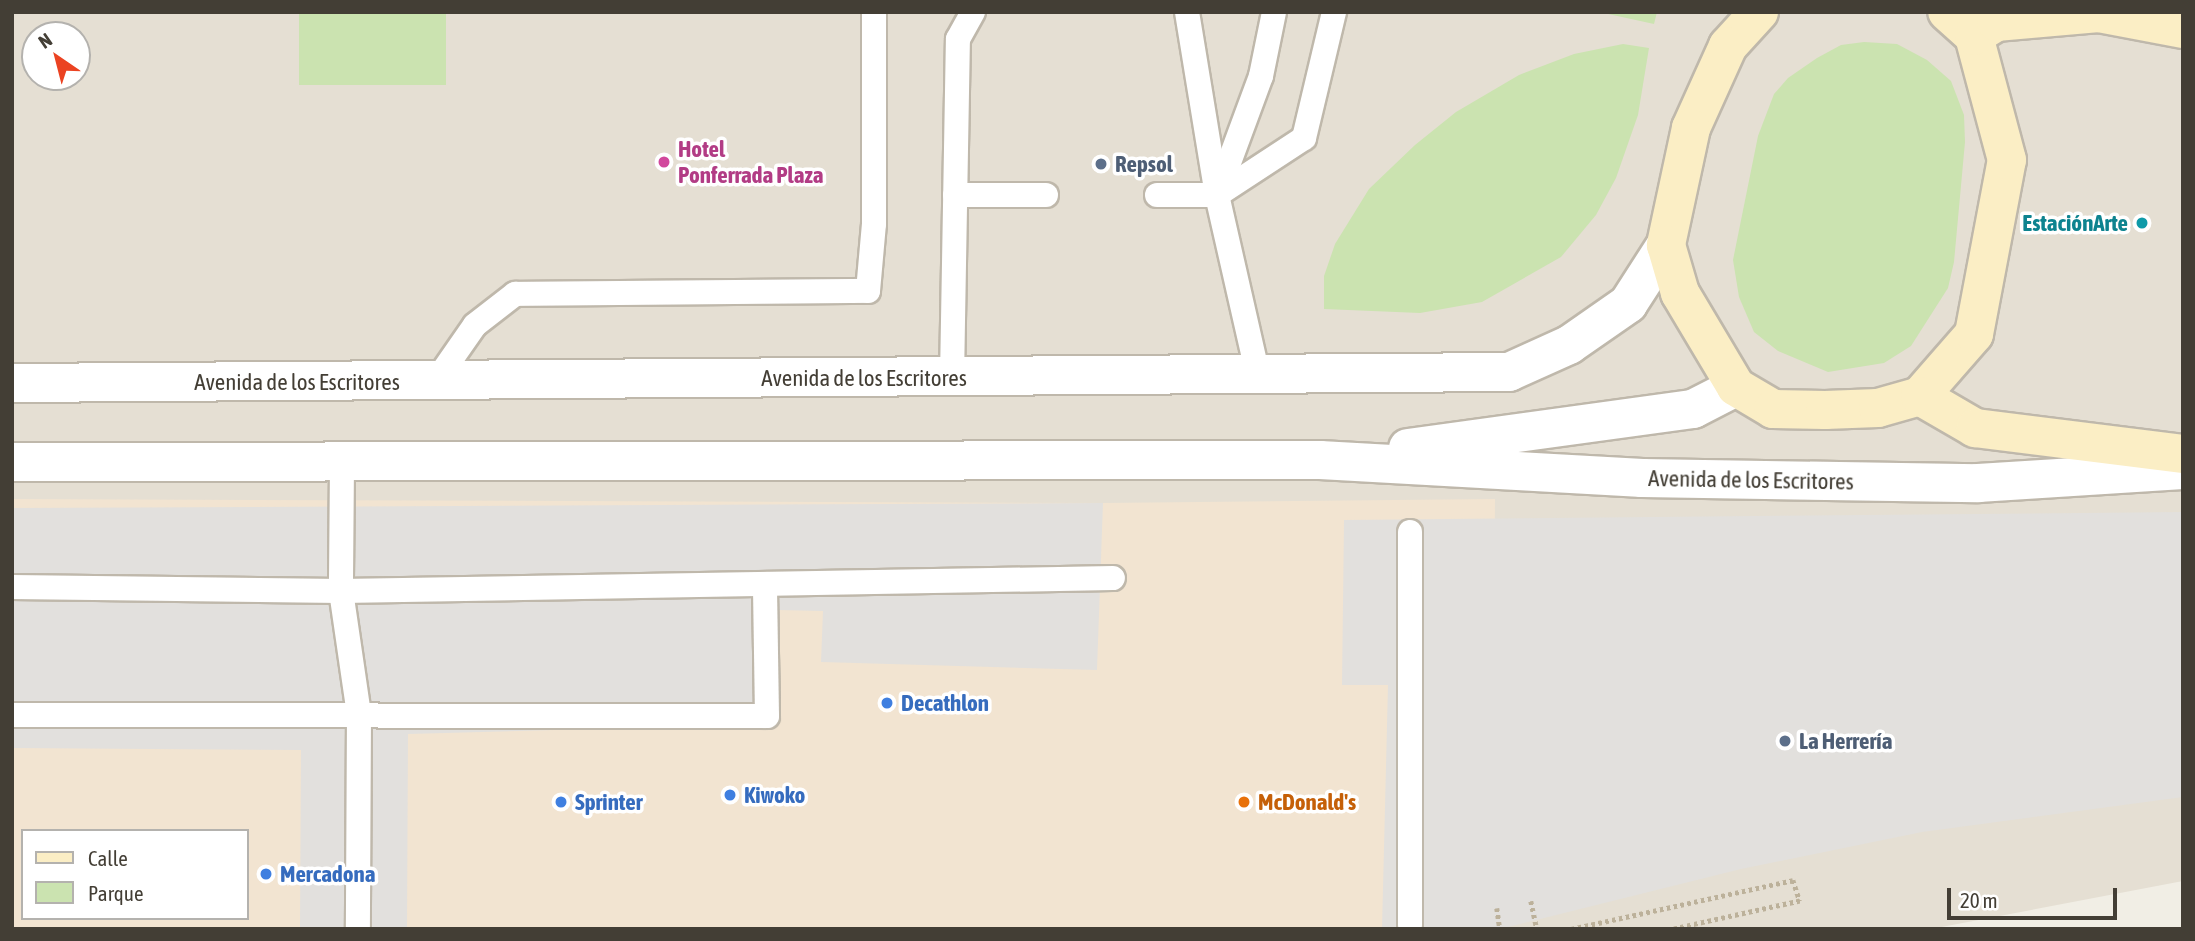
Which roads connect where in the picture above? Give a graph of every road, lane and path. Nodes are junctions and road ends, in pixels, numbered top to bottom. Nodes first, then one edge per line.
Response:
1 (874, 12) edge
2 (973, 12) edge
3 (1187, 12) edge
4 (1274, 12) edge
5 (1335, 12) edge
6 (1759, 12) edge
7 (1960, 24) edge
8 (2183, 29) edge
9 (955, 195) junction
10 (1046, 195) dead end
11 (1157, 195) dead end
12 (1217, 195) junction
13 (1666, 245) junction
14 (1258, 375) junction
15 (952, 378) junction
16 (436, 381) junction
17 (12, 383) edge
18 (1737, 387) junction
19 (1920, 396) junction
20 (2183, 454) edge
21 (1320, 460) junction
22 (12, 462) edge
23 (342, 464) junction
24 (2183, 470) edge
25 (1410, 533) dead end
26 (1112, 578) dead end
27 (765, 584) junction
28 (12, 587) edge
29 (341, 591) junction
30 (359, 714) junction
31 (12, 715) edge
32 (1531, 901) dead end
33 (1497, 908) dead end
34 (1410, 925) dead end
35 (358, 929) edge
36 (1500, 929) edge
37 (1538, 929) edge
38 (1571, 929) edge
39 (1674, 929) edge

1 - 16 lane
2 - 9 lane
3 - 12 lane
4 - 12 lane
5 - 12 lane
6 - 13 main road
7 - 8 main road
7 - 19 main road
9 - 10 lane
9 - 15 lane
11 - 12 lane
12 - 14 lane
13 - 14 street, Avenida de los Escritores
13 - 18 main road
14 - 15 street, Avenida de los Escritores
15 - 16 street, Avenida de los Escritores
16 - 17 street, Avenida de los Escritores
18 - 19 main road
18 - 21 street, Avenida de los Escritores
19 - 20 main road
21 - 23 street, Avenida de los Escritores
21 - 24 street, Avenida de los Escritores
22 - 23 street, Avenida de los Escritores
23 - 29 lane
25 - 34 lane
26 - 27 lane
27 - 29 lane
27 - 30 lane
28 - 29 lane
29 - 30 lane
30 - 31 lane
30 - 35 lane
32 - 37 path
33 - 36 path
38 - 39 path

